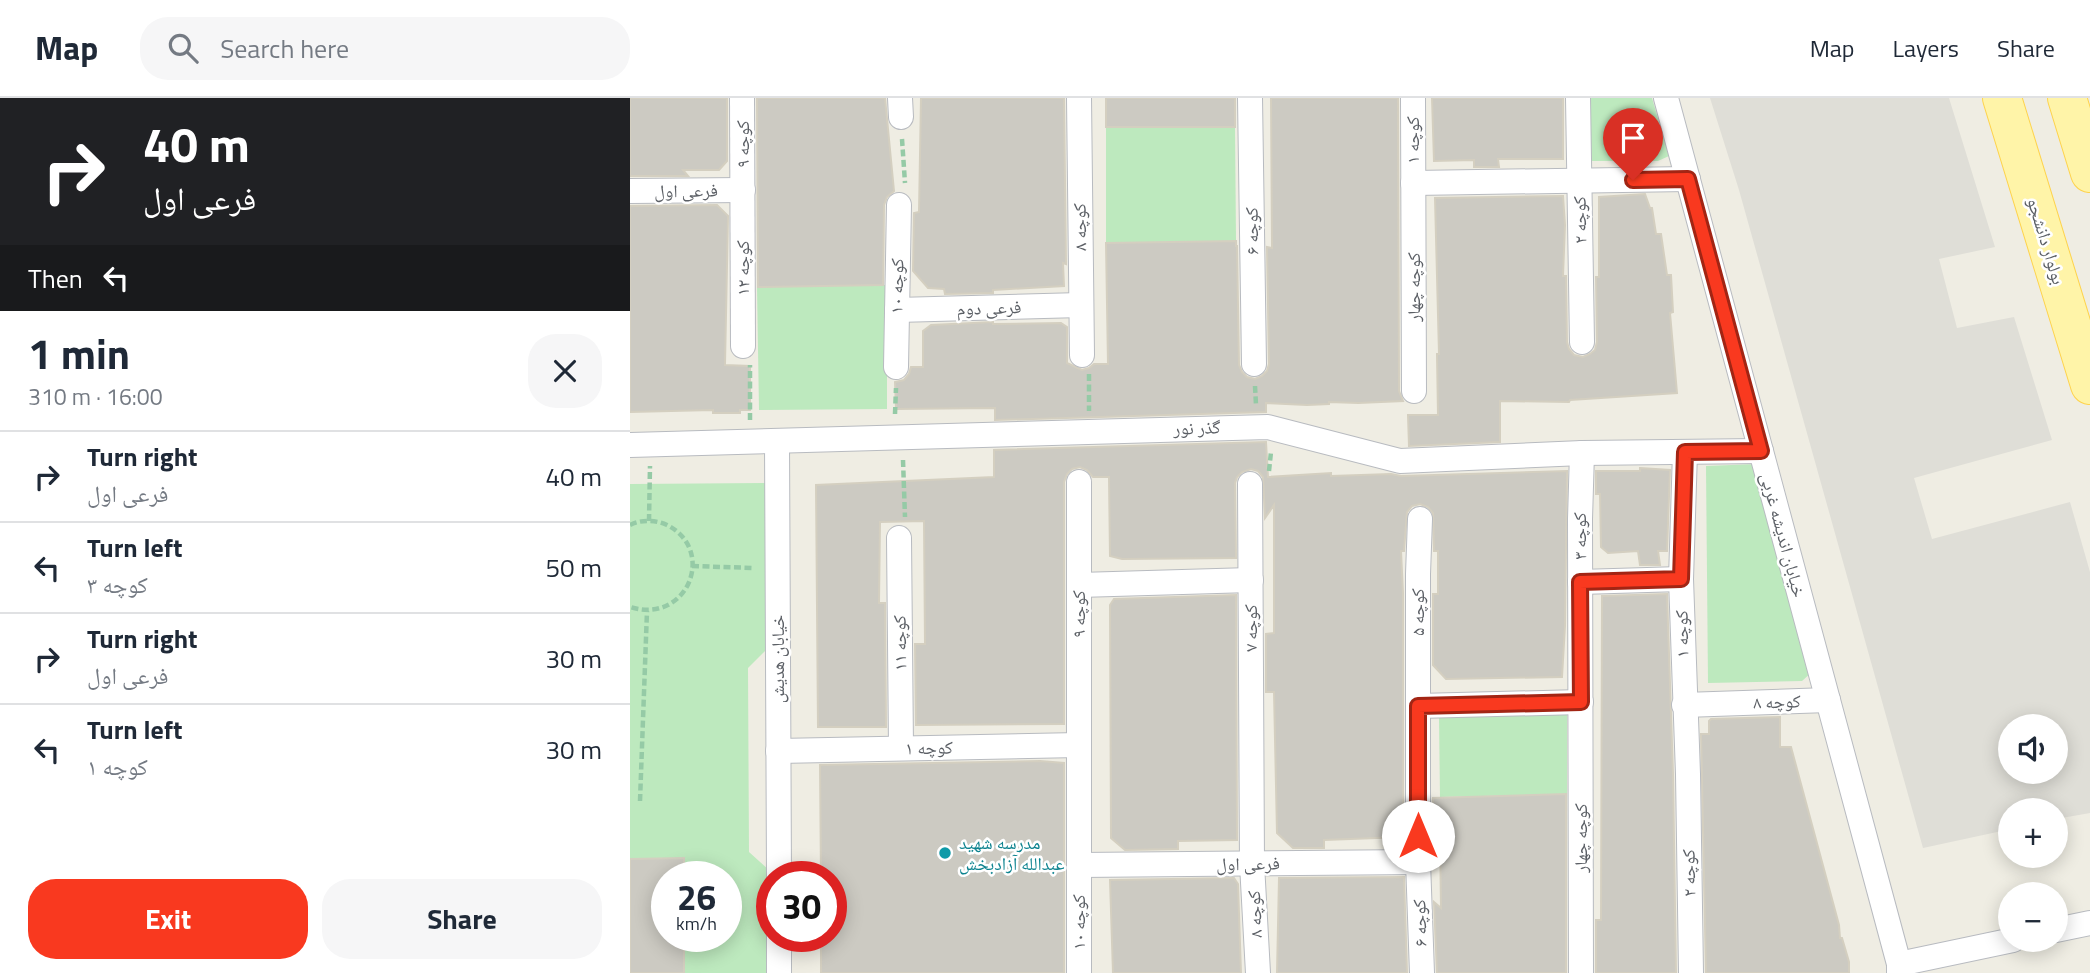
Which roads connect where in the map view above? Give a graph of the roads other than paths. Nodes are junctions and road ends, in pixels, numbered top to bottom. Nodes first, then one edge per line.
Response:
1 (742, 98) edge
2 (1079, 98) edge
3 (1250, 98) edge
4 (1413, 98) edge
5 (1578, 98) edge
6 (1666, 98) edge
7 (2002, 98) edge
8 (2067, 98) edge
9 (2090, 173) edge
10 (1688, 179) junction
11 (1579, 181) junction
12 (1413, 183) junction
13 (743, 190) junction
14 (630, 191) edge
15 (899, 205) road end
16 (1081, 306) junction
17 (897, 310) junction
18 (1582, 342) dead end
19 (743, 346) road end
20 (1082, 355) road end
21 (1254, 364) road end
22 (896, 367) road end
23 (2090, 385) edge
24 (1414, 391) dead end
25 (777, 441) junction
26 (640, 445) edge
27 (1761, 451) junction
28 (1685, 452) junction
29 (1582, 453) junction
30 (1079, 482) dead end
31 (1250, 484) road end
32 (1420, 519) dead end
33 (899, 537) road end
34 (1681, 579) junction
35 (1251, 580) junction
36 (1580, 582) junction
37 (1079, 585) junction
38 (1828, 700) junction
39 (1581, 702) junction
40 (1684, 705) junction
41 (1418, 706) junction
42 (1079, 746) junction
43 (901, 748) junction
44 (778, 751) junction
45 (1252, 772) joint
46 (1688, 774) joint
47 (779, 861) edge
48 (1418, 862) junction
49 (1252, 864) junction
50 (1079, 865) junction
51 (2090, 923) edge
52 (2068, 928) edge
53 (1998, 944) edge
54 (779, 952) edge
55 (1899, 969) edge
56 (779, 973) edge
57 (1079, 973) edge
58 (1258, 973) edge
59 (1422, 973) edge
60 (1581, 973) edge
61 (1691, 973) edge

1 - 13 street, کوچه ۹
2 - 16 street, کوچه ۸
3 - 21 street, کوچه ۶
4 - 12 street, کوچه ۱
5 - 11 street, کوچه ۲
6 - 10 street, خیابان اندیشه غربی
7 - 23 main road, بولوار دانشجو
8 - 9 main road
10 - 11 street
10 - 27 street, خیابان اندیشه غربی
11 - 12 street
11 - 18 street, کوچه ۲
12 - 24 street, کوچه چهار
13 - 14 street, فرعی اول
13 - 19 street, کوچه ۱۲
15 - 17 street, کوچه ۱۰
16 - 17 street, فرعی دوم
16 - 20 street, کوچه ۸
17 - 22 street, کوچه ۱۰
25 - 26 street, گذر نور
25 - 29 street, گذر نور
25 - 44 street, خیابان هدیش
27 - 28 street, گذر نور
27 - 38 street, خیابان اندیشه غربی
28 - 29 street, گذر نور
28 - 34 street, کوچه ۱
29 - 36 street, کوچه ۳
30 - 37 street, کوچه ۹
31 - 35 street, کوچه ۷
32 - 41 street, کوچه ۵
33 - 43 street, کوچه ۱۱
34 - 36 street
34 - 40 street, کوچه ۱
35 - 37 street
35 - 45 street, کوچه ۷
36 - 39 street, کوچه ۳
37 - 42 street, کوچه ۹
38 - 40 street, کوچه ۸
38 - 55 street, خیابان اندیشه غربی
39 - 41 street
39 - 60 street, کوچه چهار
40 - 46 street, کوچه ۱
41 - 48 street, کوچه ۶
42 - 43 street, کوچه ۱
42 - 50 street, کوچه ۱۰
43 - 44 street, کوچه ۱
44 - 47 street, خیابان هدیش
45 - 49 street, کوچه ۸
46 - 61 street, کوچه ۲
48 - 49 street, فرعی اول
48 - 59 street, کوچه ۶
49 - 50 street, فرعی اول
49 - 58 street, کوچه ۸
50 - 57 street, کوچه ۱۰
51 - 52 street
53 - 55 street
54 - 56 street

